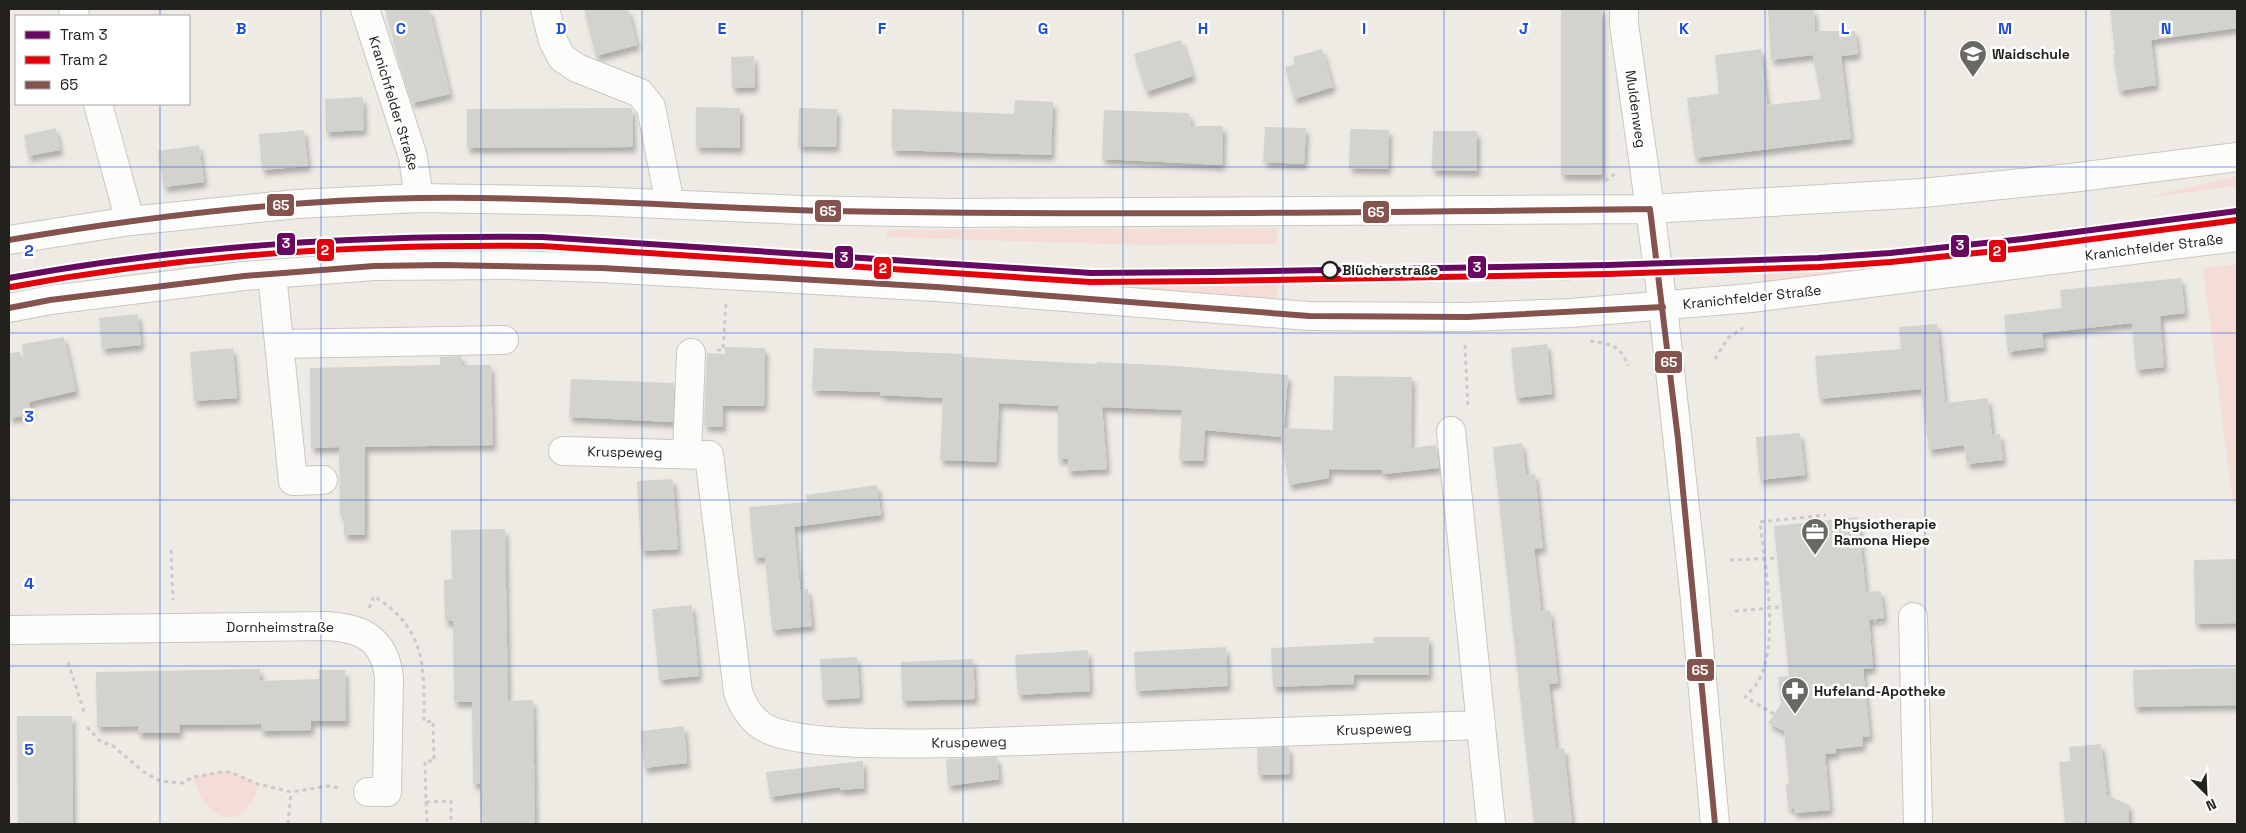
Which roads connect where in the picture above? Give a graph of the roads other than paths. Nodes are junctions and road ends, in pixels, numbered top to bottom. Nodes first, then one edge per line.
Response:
1 (365, 9) edge
2 (545, 9) edge
3 (1624, 9) edge
4 (98, 105) edge
5 (2237, 157) edge
6 (419, 198) junction
7 (670, 204) junction
8 (1650, 209) junction
9 (130, 221) junction
10 (2237, 237) edge
11 (9, 240) edge
12 (272, 274) junction
13 (1663, 307) junction
14 (9, 308) edge
15 (504, 340) dead end
16 (280, 344) junction
17 (691, 353) road end
18 (1460, 424) road end
19 (563, 450) dead end
20 (688, 454) junction
21 (323, 480) dead end
22 (1913, 617) dead end
23 (9, 630) edge
24 (1481, 725) junction
25 (368, 792) road end
26 (1491, 824) edge
27 (1716, 824) edge
28 (1918, 824) edge

1 - 6 main road, Kranichfelder Straße
2 - 7 main road
3 - 8 main road, Muldenweg
4 - 9 main road
5 - 8 main road
6 - 7 main road
6 - 9 main road
7 - 8 main road
8 - 13 main road, Muldenweg
9 - 11 main road
10 - 13 main road, Kranichfelder Straße
12 - 13 main road, Kranichfelder Straße
12 - 14 main road, Kranichfelder Straße
12 - 16 main road
13 - 27 main road
15 - 16 main road
16 - 21 main road
17 - 20 main road
18 - 24 main road
19 - 20 main road, Kruspeweg
20 - 24 main road, Kruspeweg
22 - 28 main road
23 - 25 main road, Dornheimstraße
24 - 26 main road

